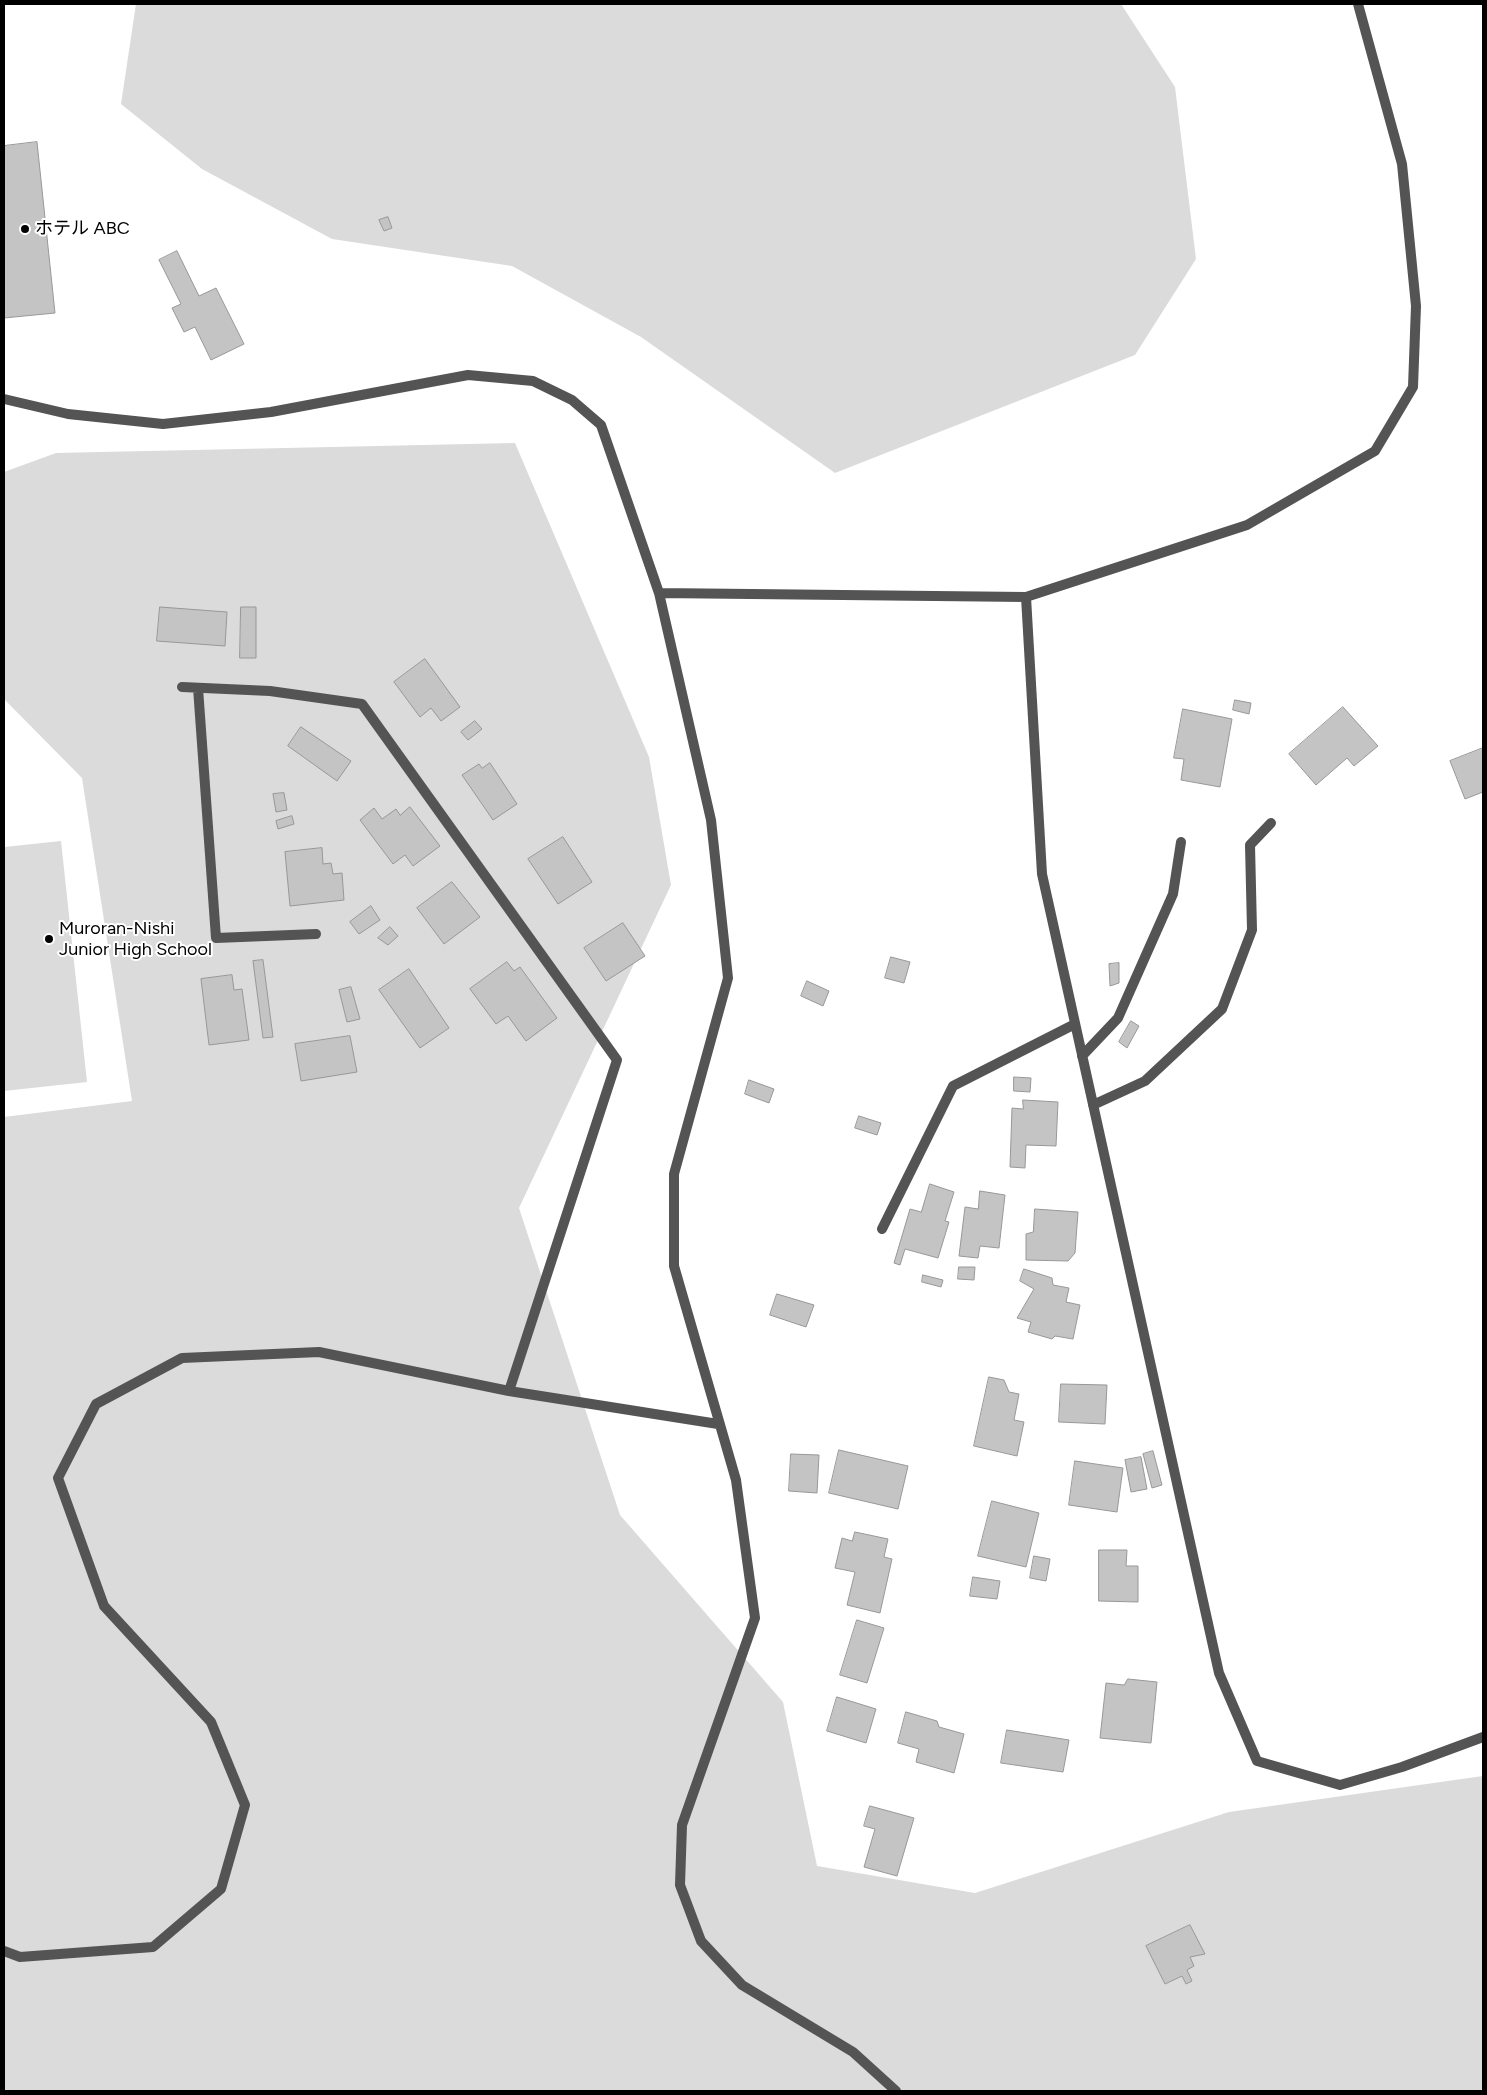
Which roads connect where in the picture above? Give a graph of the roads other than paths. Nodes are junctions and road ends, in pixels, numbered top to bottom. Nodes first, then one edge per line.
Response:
1 (1358, 4) edge
2 (4, 399) edge
3 (659, 594) junction
4 (1026, 597) junction
5 (182, 687) dead end
6 (198, 688) junction
7 (1271, 823) dead end
8 (1181, 842) dead end
9 (316, 934) dead end
10 (1075, 1024) junction
11 (1082, 1056) junction
12 (1093, 1105) junction
13 (882, 1230) dead end
14 (509, 1391) junction
15 (718, 1424) junction
16 (1483, 1737) edge
17 (4, 1951) edge
18 (896, 2091) edge

1 - 4 street
2 - 3 street
3 - 4 street
3 - 15 street
4 - 10 street
5 - 6 street
6 - 9 street
6 - 14 street
7 - 12 street
8 - 11 street
10 - 11 street
10 - 13 street
11 - 12 street
12 - 16 street
14 - 15 street
14 - 17 street
15 - 18 street

